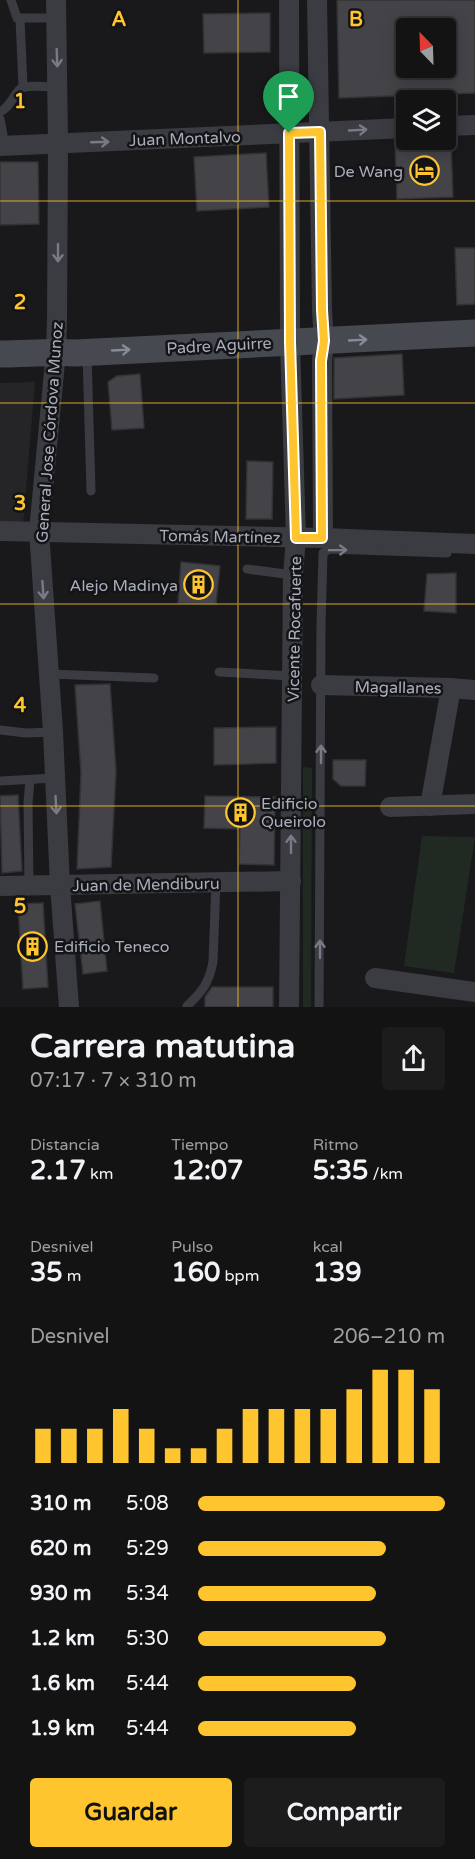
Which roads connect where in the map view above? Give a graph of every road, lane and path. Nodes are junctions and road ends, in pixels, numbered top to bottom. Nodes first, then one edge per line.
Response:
1 (11, 0) edge
2 (289, 0) edge
3 (318, 0) edge
4 (56, 9) edge
5 (20, 19) junction
6 (23, 86) junction
7 (58, 87) junction
8 (0, 112) edge
9 (0, 119) edge
10 (475, 125) edge
11 (456, 126) edge
12 (396, 128) edge
13 (320, 132) junction
14 (289, 133) junction
15 (58, 143) junction
16 (2, 146) edge
17 (475, 333) edge
18 (324, 341) junction
19 (290, 342) junction
20 (56, 351) junction
21 (87, 352) junction
22 (0, 354) edge
23 (91, 491) dead end
24 (0, 531) edge
25 (39, 531) junction
26 (296, 538) junction
27 (322, 538) junction
28 (475, 544) edge
29 (475, 554) edge
30 (247, 569) dead end
31 (293, 575) junction
32 (219, 672) dead end
33 (49, 674) junction
34 (293, 676) junction
35 (154, 678) dead end
36 (321, 685) junction
37 (451, 688) junction
38 (475, 690) edge
39 (0, 730) edge
40 (53, 732) junction
41 (55, 778) junction
42 (30, 780) junction
43 (0, 781) edge
44 (475, 804) edge
45 (430, 806) junction
46 (390, 807) dead end
47 (291, 881) junction
48 (216, 882) junction
49 (60, 885) junction
50 (0, 886) edge
51 (29, 886) junction
52 (375, 978) dead end
53 (475, 992) edge
54 (187, 1006) edge
55 (69, 1007) edge
56 (289, 1007) edge
57 (319, 1007) edge

1 - 5 lane
2 - 14 street, Vicente Rocafuerte
3 - 13 street
4 - 5 lane
4 -> 7 street, General Jose Córdova Munoz
5 - 6 lane
6 - 7 lane
6 - 8 lane
7 - 15 street, General Jose Córdova Munoz
9 - 16 lane
10 - 11 street
13 -> 12 street, Juan Montalvo
13 - 14 street, Juan Montalvo
13 - 18 street
15 -> 14 street, Juan Montalvo
14 - 19 street, Vicente Rocafuerte
15 - 16 street, Juan Montalvo
15 -> 20 street, General Jose Córdova Munoz
18 -> 17 main road, Padre Aguirre
18 - 19 main road, Padre Aguirre
18 - 27 street
21 -> 19 main road, Padre Aguirre
19 - 26 street, Vicente Rocafuerte
20 - 21 main road, Padre Aguirre
20 - 22 main road, Padre Aguirre
20 - 25 street, General Jose Córdova Munoz
21 - 23 lane
24 - 25 street, Tomás Martínez
25 - 26 street, Tomás Martínez
25 -> 33 street, General Jose Córdova Munoz
26 - 27 street, Tomás Martínez
26 - 31 street, Vicente Rocafuerte
27 - 28 street, Tomás Martínez
36 -> 29 lane
30 - 31 lane
31 - 34 street, Vicente Rocafuerte
32 - 34 lane
33 - 35 lane
33 - 40 street, General Jose Córdova Munoz
47 -> 34 street, Vicente Rocafuerte
36 - 37 street, Magallanes
57 -> 36 lane
37 - 38 street, Magallanes
37 - 45 street
39 - 40 lane
40 - 41 street, General Jose Córdova Munoz
41 - 42 lane
41 -> 49 street, General Jose Córdova Munoz
42 - 43 lane
42 - 51 lane
44 - 45 street
45 - 46 street
47 - 48 street, Juan de Mendiburu
47 - 56 street, Vicente Rocafuerte
48 - 49 street, Juan de Mendiburu
48 - 54 lane
49 - 51 street, Juan de Mendiburu
49 - 55 street, General Jose Córdova Munoz
50 - 51 street, Juan de Mendiburu
52 - 53 street

